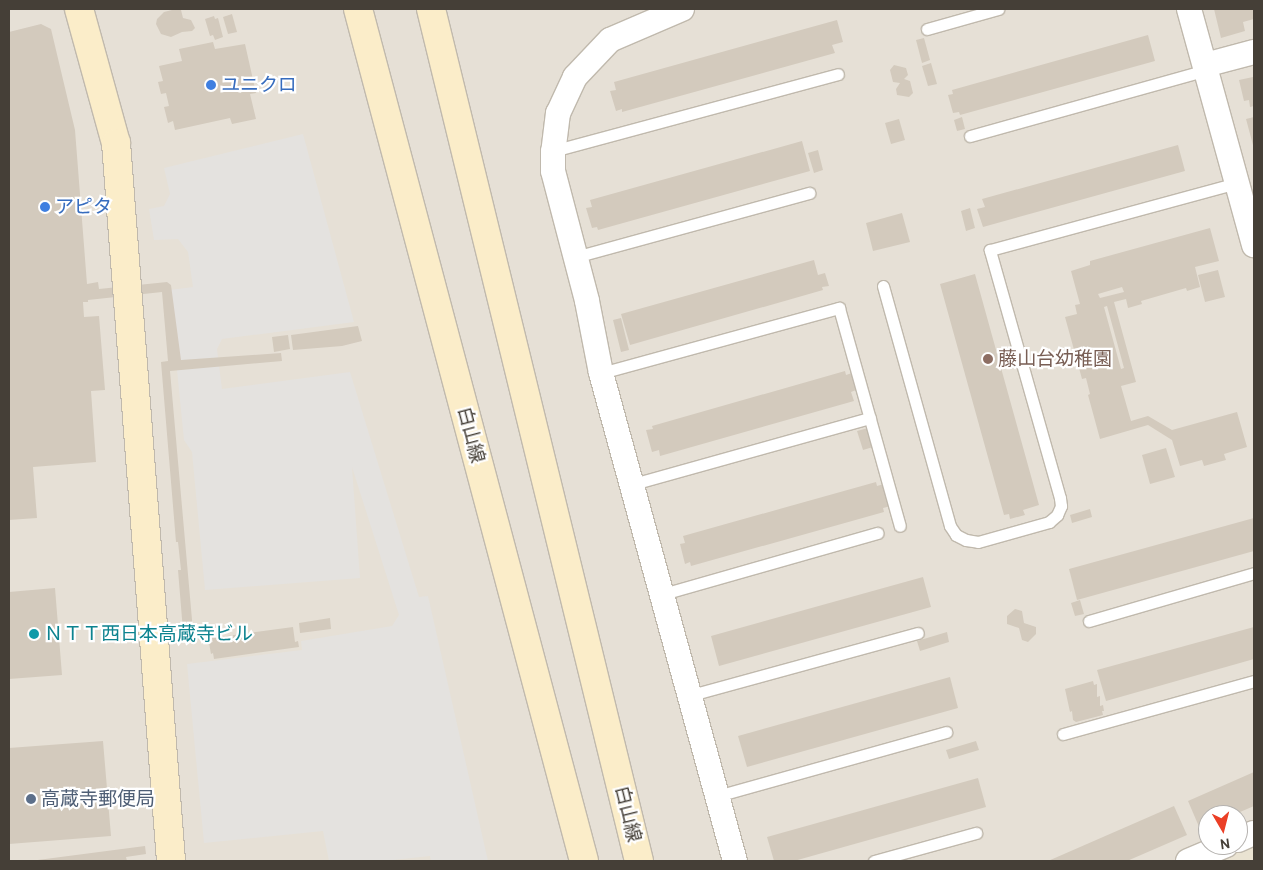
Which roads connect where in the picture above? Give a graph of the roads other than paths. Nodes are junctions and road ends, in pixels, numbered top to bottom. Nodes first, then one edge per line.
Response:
1 (79, 9) edge
2 (358, 9) edge
3 (431, 9) edge
4 (682, 9) edge
5 (998, 9) edge
6 (1189, 9) edge
7 (927, 29) dead end
8 (1254, 52) edge
9 (1205, 68) junction
10 (838, 74) dead end
11 (970, 136) dead end
12 (553, 151) junction
13 (1246, 181) edge
14 (809, 193) dead end
15 (1254, 245) edge
16 (575, 257) junction
17 (883, 286) dead end
18 (601, 373) junction
19 (870, 418) junction
20 (633, 484) junction
21 (900, 526) dead end
22 (876, 533) dead end
23 (1254, 573) edge
24 (663, 594) junction
25 (1089, 621) dead end
26 (918, 633) dead end
27 (1254, 681) edge
28 (691, 695) junction
29 (946, 732) dead end
30 (1063, 734) dead end
31 (717, 796) junction
32 (976, 833) dead end
33 (1202, 855) edge
34 (171, 861) edge
35 (584, 861) edge
36 (639, 861) edge
37 (735, 861) edge
38 (874, 861) edge
39 (1188, 861) edge

1 - 34 street
2 - 35 street, 白山線
3 - 36 street, 白山線
4 - 12 street
5 - 7 lane
6 - 9 street
8 - 9 street
9 - 11 lane
9 - 13 street
10 - 12 lane
12 - 16 street
13 - 15 street
13 - 17 lane
14 - 16 lane
16 - 18 street
18 - 19 lane
18 - 20 street
19 - 20 lane
19 - 21 lane
20 - 24 street
22 - 24 lane
23 - 25 lane
24 - 28 street
26 - 28 lane
27 - 30 lane
28 - 31 street
29 - 31 lane
31 - 37 street
32 - 38 lane
33 - 39 street

